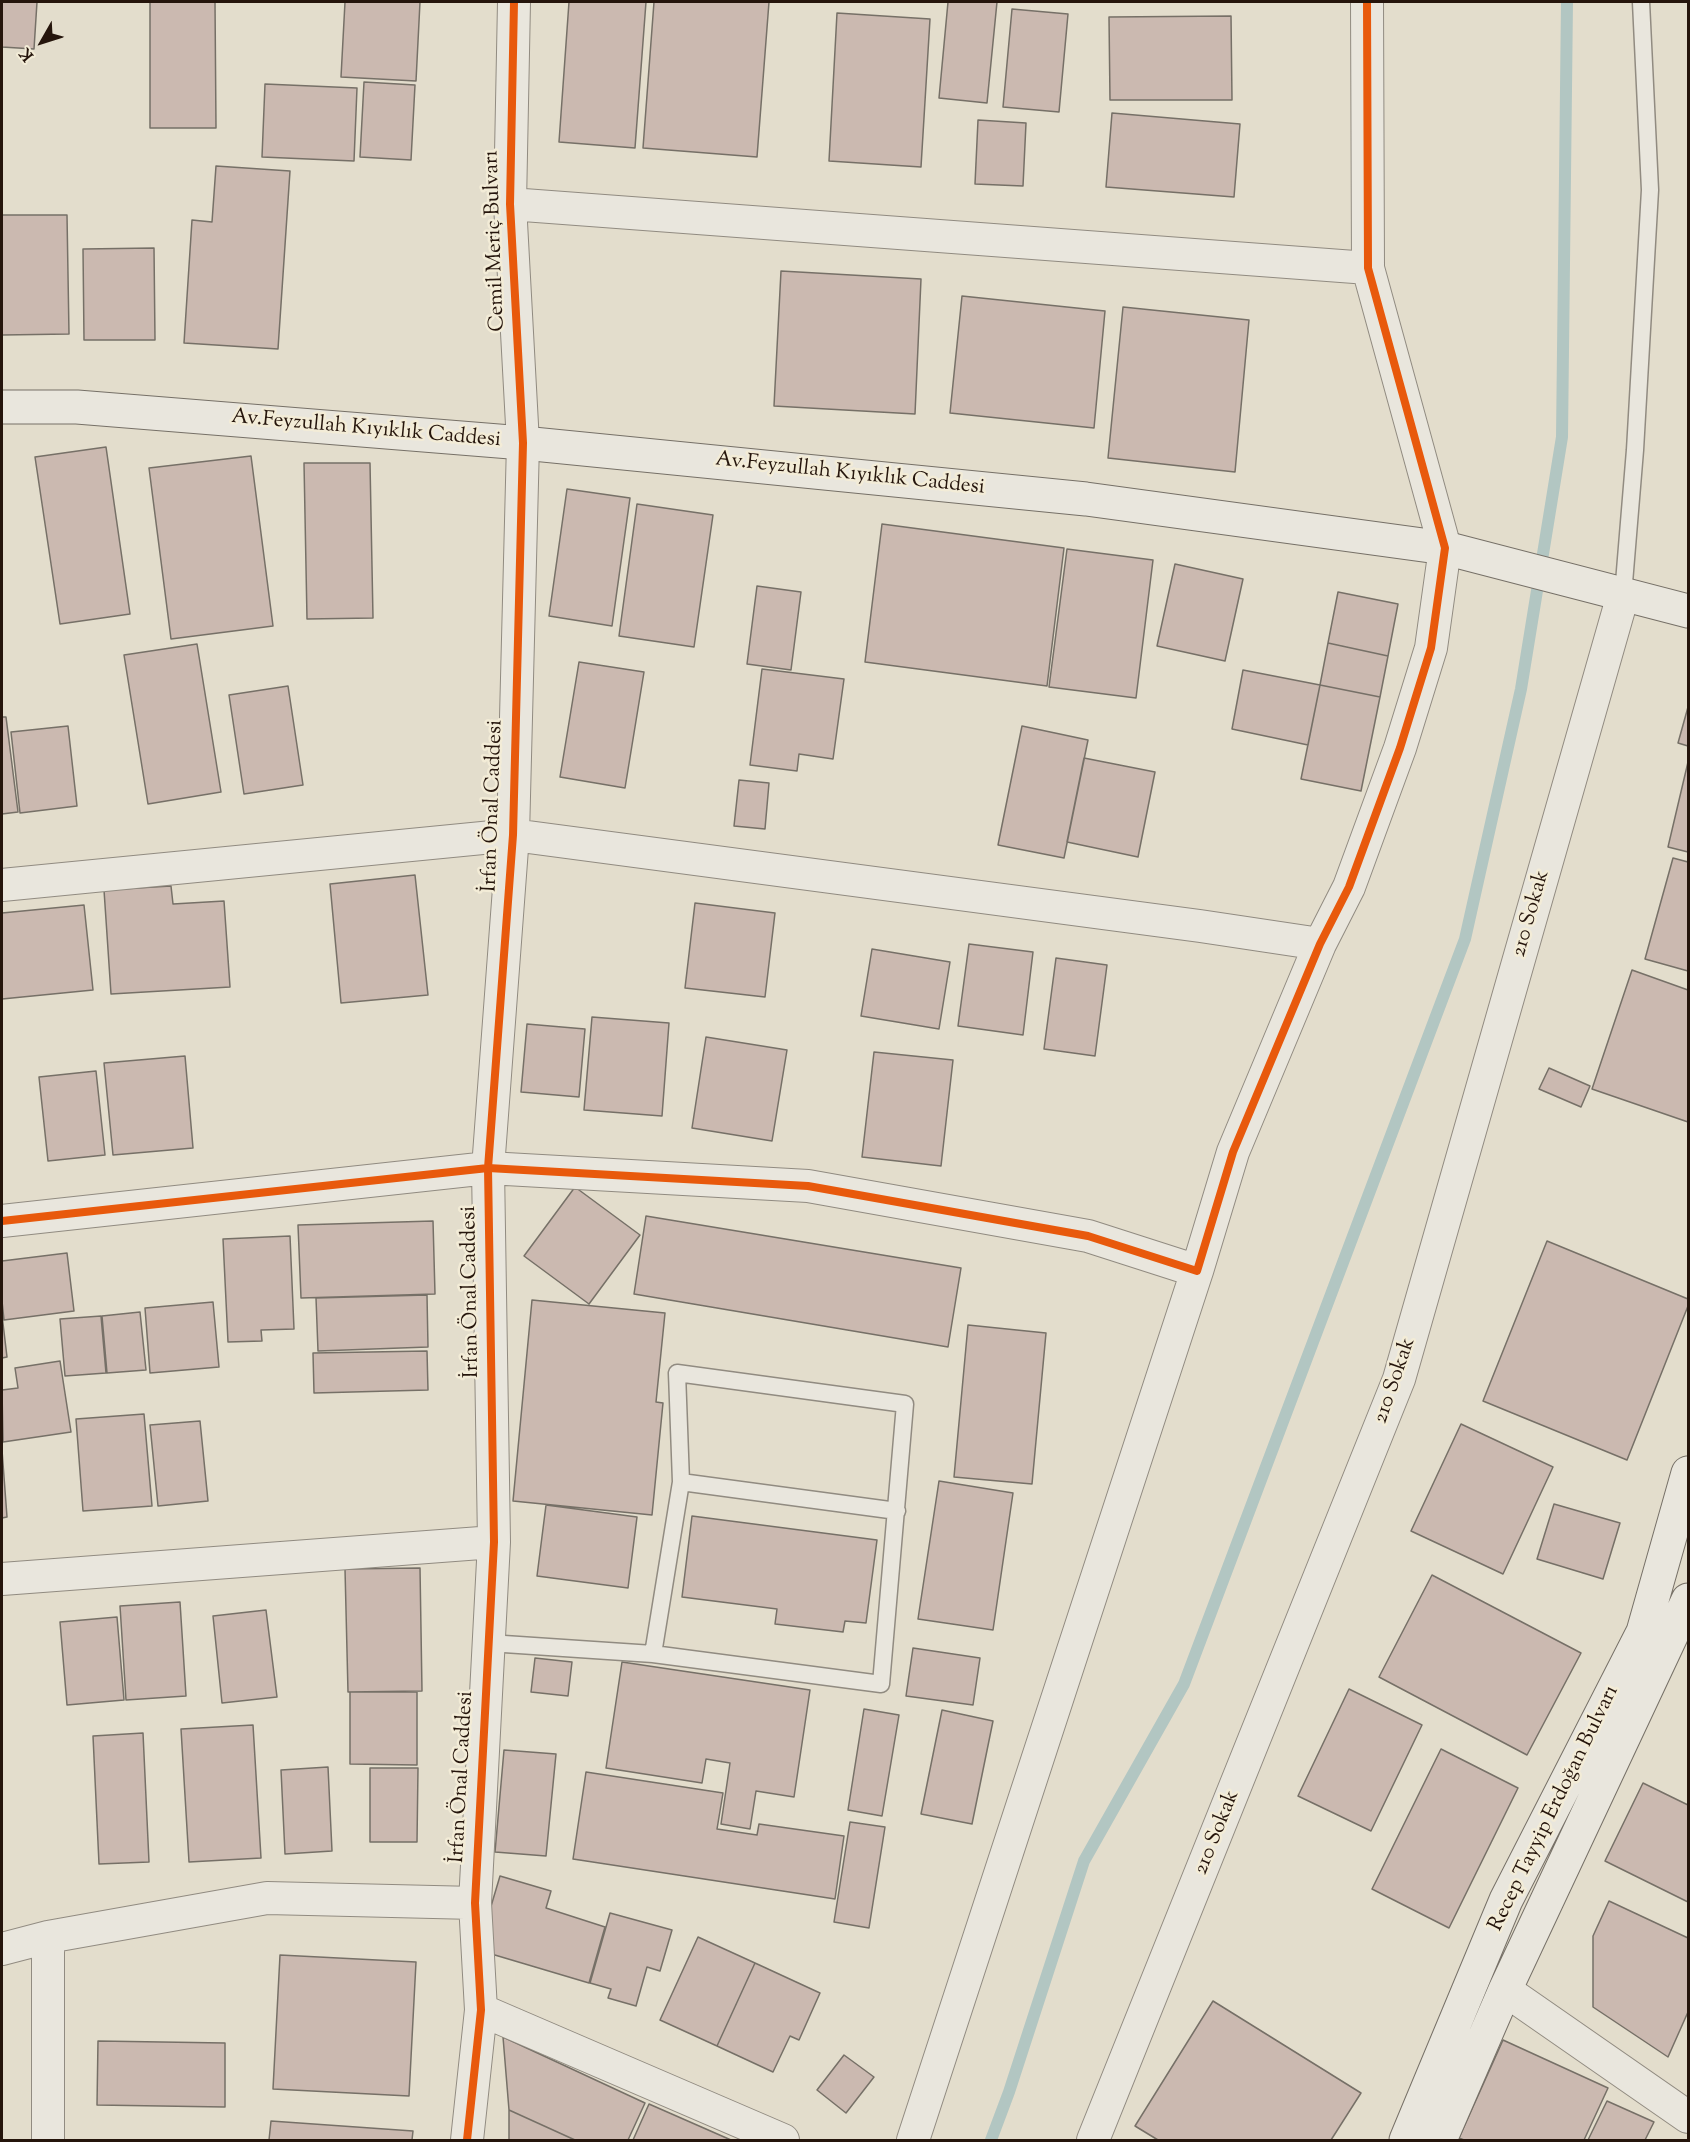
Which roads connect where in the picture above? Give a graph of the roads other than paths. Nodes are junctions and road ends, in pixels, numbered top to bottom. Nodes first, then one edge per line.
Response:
1 (514, 2) edge
2 (1367, 2) edge
3 (1641, 2) edge
4 (510, 204) junction
5 (1368, 268) junction
6 (2, 407) edge
7 (523, 443) junction
8 (1444, 548) junction
9 (1623, 595) junction
10 (1689, 611) edge
11 (513, 835) junction
12 (2, 885) edge
13 (1320, 944) junction
14 (488, 1168) junction
15 (2, 1221) edge
16 (1197, 1271) junction
17 (1689, 1473) edge
18 (681, 1482) junction
19 (897, 1511) junction
20 (494, 1542) junction
21 (2, 1579) edge
22 (1689, 1600) edge
23 (489, 1643) junction
24 (653, 1654) junction
25 (475, 1903) junction
26 (48, 1937) junction
27 (2, 1949) edge
28 (1505, 1990) junction
29 (481, 2010) junction
30 (1689, 2116) edge
31 (1103, 2136) edge
32 (48, 2140) edge
33 (467, 2140) edge
34 (783, 2140) edge
35 (913, 2140) edge
36 (1406, 2140) edge
37 (1440, 2140) edge

1 - 4 street, Cemil Meriç Bulvarı
2 - 5 street
3 - 9 lane
4 - 5 street
4 - 7 street, Cemil Meriç Bulvarı
5 - 8 street
6 - 7 street, Av.Feyzullah Kıyıklık Caddesi
7 - 8 street, Av.Feyzullah Kıyıklık Caddesi
7 - 11 street, İrfan Önal Caddesi
8 - 9 street, Av.Feyzullah Kıyıklık Caddesi
8 - 13 street
9 - 10 street, Av.Feyzullah Kıyıklık Caddesi
9 - 31 street, 210 Sokak
11 - 12 street
11 - 13 street
11 - 14 street, İrfan Önal Caddesi
13 - 16 street
14 - 15 street
14 - 16 street
14 - 20 street, İrfan Önal Caddesi
16 - 35 street
17 - 36 street, Recep Tayyip Erdoğan Bulvarı
18 - 19 lane
18 - 19 lane
18 - 24 lane
19 - 24 lane
20 - 21 street
20 - 23 street, İrfan Önal Caddesi
22 - 28 street, Recep Tayyip Erdoğan Bulvarı
23 - 24 lane
23 - 25 street, İrfan Önal Caddesi
25 - 26 street
25 - 29 street, İrfan Önal Caddesi
26 - 27 street
26 - 32 street
28 - 30 street
28 - 37 street, Recep Tayyip Erdoğan Bulvarı
29 - 33 street, İrfan Önal Caddesi
29 - 34 street

